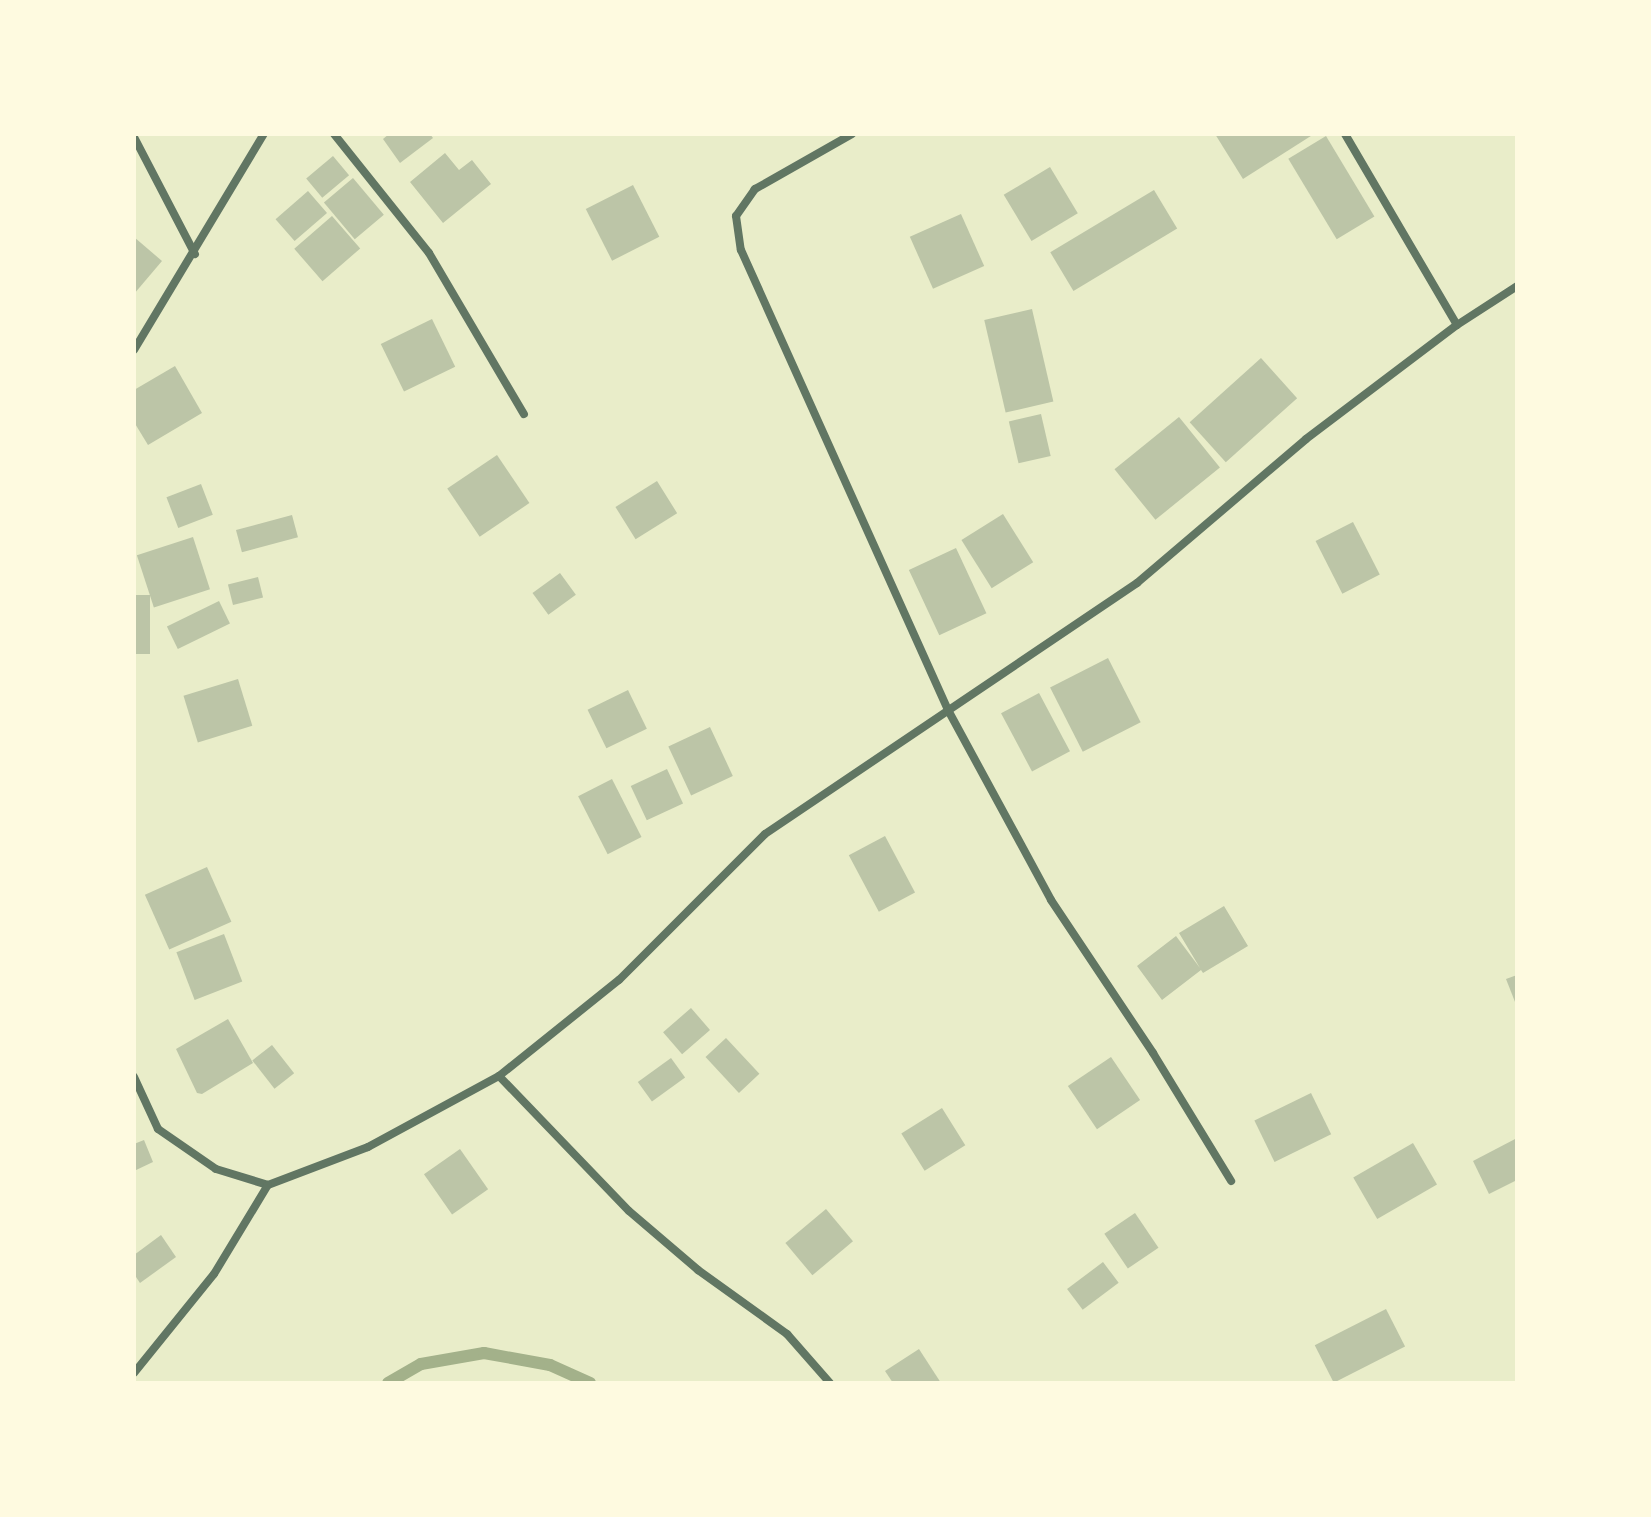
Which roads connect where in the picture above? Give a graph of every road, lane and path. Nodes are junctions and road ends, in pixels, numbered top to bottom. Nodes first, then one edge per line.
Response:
1 (264, 134) edge
2 (334, 134) edge
3 (852, 134) edge
4 (1345, 134) edge
5 (134, 137) edge
6 (195, 254) junction
7 (1517, 286) edge
8 (1457, 325) junction
9 (134, 350) edge
10 (524, 414) dead end
11 (948, 710) junction
12 (499, 1076) junction
13 (134, 1077) edge
14 (1231, 1181) dead end
15 (268, 1185) junction
16 (134, 1373) edge
17 (830, 1383) edge

1 - 6 street
2 - 10 street
3 - 11 street
4 - 8 street
5 - 6 street
6 - 9 street
7 - 8 street
8 - 11 street
11 - 12 street
11 - 14 street
12 - 15 street
12 - 17 street
13 - 15 street
15 - 16 street

